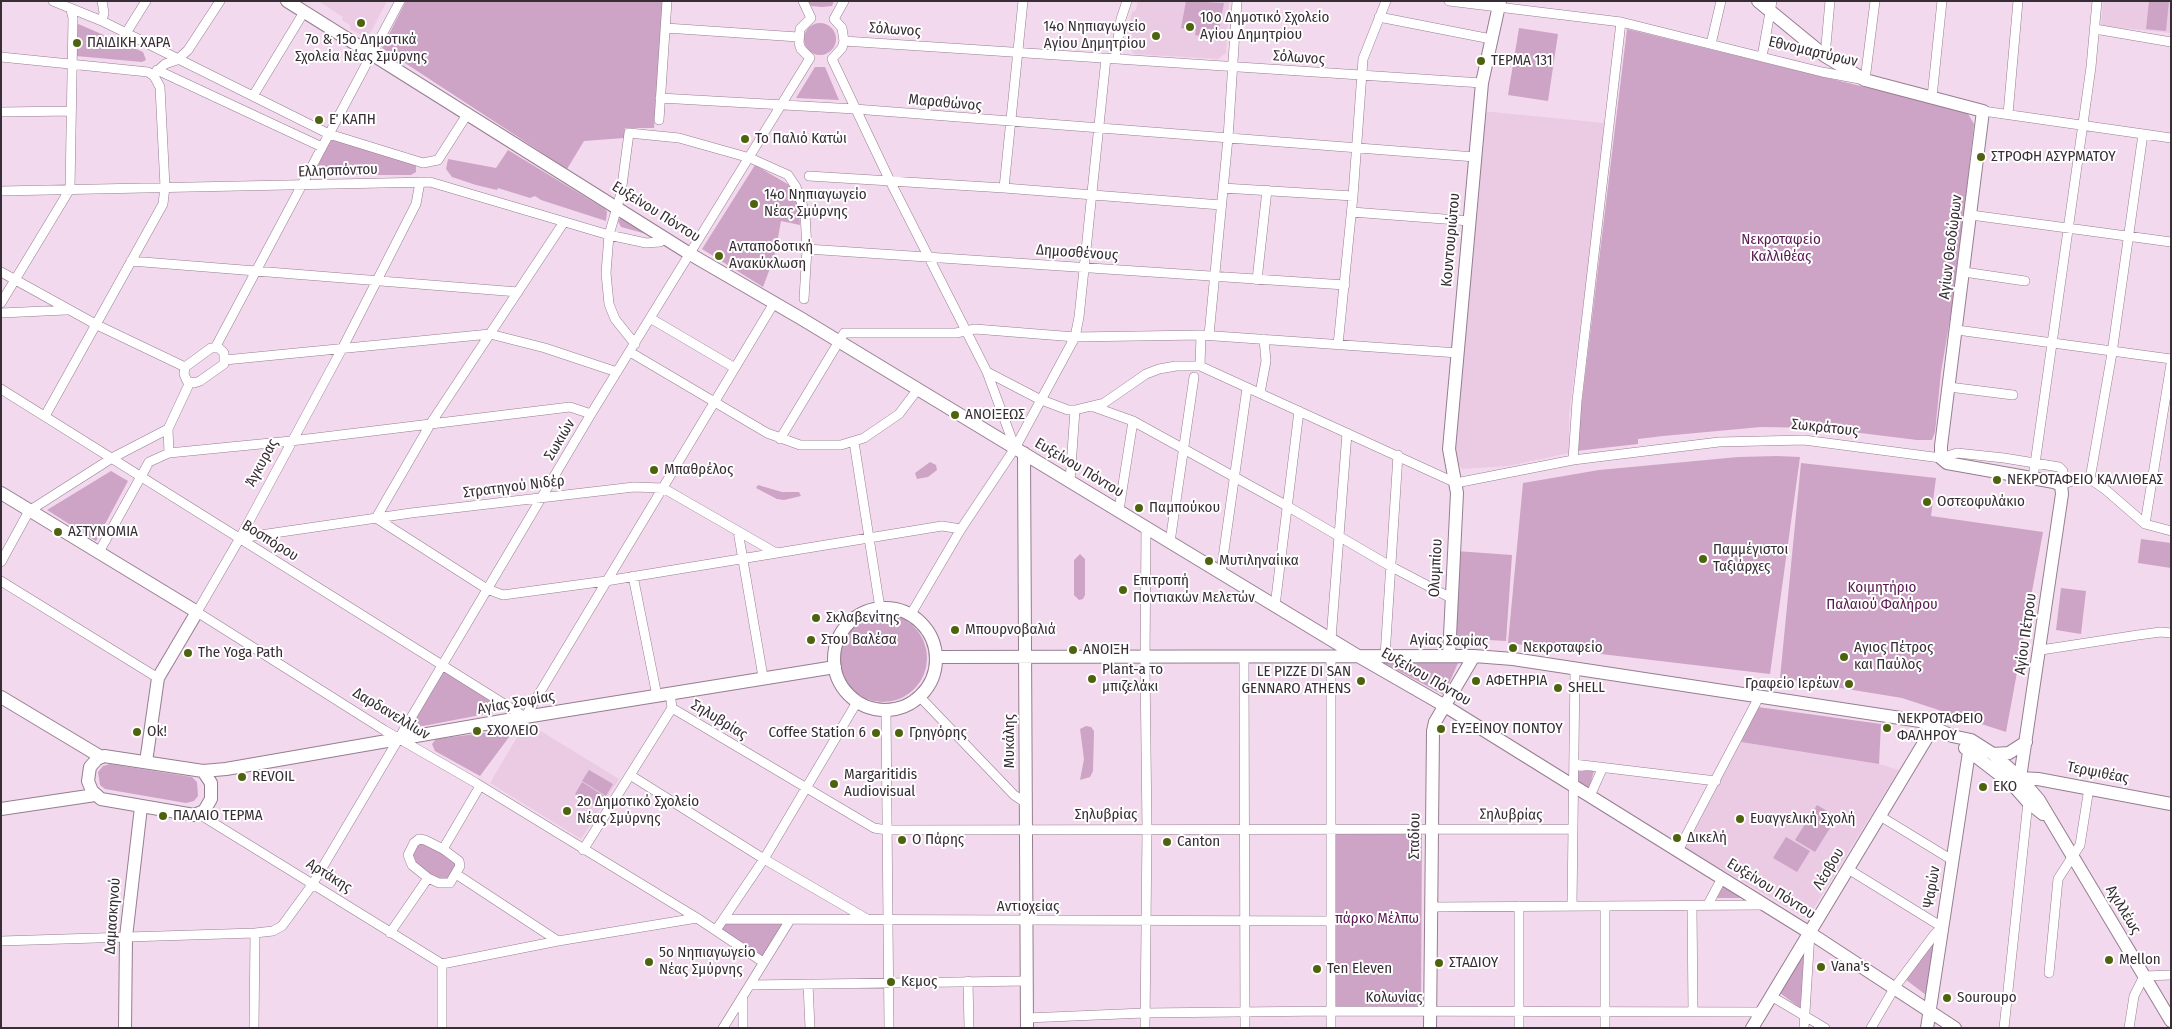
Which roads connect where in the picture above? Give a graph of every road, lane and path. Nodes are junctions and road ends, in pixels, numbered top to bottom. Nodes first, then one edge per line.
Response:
1 (53, 1) edge
2 (102, 1) edge
3 (146, 1) edge
4 (220, 1) edge
5 (287, 1) edge
6 (400, 1) edge
7 (667, 1) edge
8 (803, 1) edge
9 (844, 1) edge
10 (1023, 1) edge
11 (1127, 1) edge
12 (1237, 1) edge
13 (1386, 1) edge
14 (1448, 1) edge
15 (1722, 1) edge
16 (1758, 1) edge
17 (1830, 1) edge
18 (1875, 1) edge
19 (1942, 1) edge
20 (2018, 1) edge
21 (2096, 1) edge
22 (1499, 4) edge
23 (1771, 6) edge
24 (71, 10) junction
25 (304, 12) junction
26 (1379, 17) junction
27 (102, 21) junction
28 (1621, 22) junction
29 (666, 28) junction
30 (2095, 29) junction
31 (126, 33) junction
32 (798, 37) junction
33 (1491, 39) junction
34 (844, 40) junction
35 (2171, 42) edge
36 (1711, 44) junction
37 (1018, 52) junction
38 (372, 54) junction
39 (1825, 56) junction
40 (1, 57) edge
41 (1762, 57) junction
42 (1111, 59) junction
43 (177, 60) junction
44 (72, 64) junction
45 (1233, 67) junction
46 (156, 73) junction
47 (1362, 76) junction
48 (1865, 80) junction
49 (1482, 83) junction
50 (253, 96) junction
51 (1932, 97) junction
52 (660, 98) junction
53 (782, 104) junction
54 (855, 109) junction
55 (71, 111) junction
56 (1983, 111) junction
57 (1, 112) edge
58 (468, 113) junction
59 (2008, 114) junction
60 (659, 120) dead end
61 (1011, 122) junction
62 (2083, 126) junction
63 (1098, 129) junction
64 (330, 134) junction
65 (2143, 134) junction
66 (1228, 138) junction
67 (2171, 138) edge
68 (322, 147) junction
69 (1356, 148) junction
70 (1475, 157) junction
71 (750, 158) junction
72 (809, 176) dead end
73 (420, 182) junction
74 (890, 182) junction
75 (302, 186) junction
76 (165, 187) junction
77 (1004, 188) junction
78 (1223, 188) junction
79 (70, 189) junction
80 (1267, 190) junction
81 (1, 191) edge
82 (1091, 196) junction
83 (1353, 196) junction
84 (1221, 205) junction
85 (617, 207) junction
86 (1352, 212) junction
87 (1971, 215) junction
88 (1470, 221) junction
89 (564, 222) junction
90 (2067, 228) junction
91 (609, 234) junction
92 (2129, 236) junction
93 (665, 238) junction
94 (2171, 242) edge
95 (807, 248) junction
96 (690, 254) junction
97 (927, 256) junction
98 (131, 260) junction
99 (1084, 268) junction
100 (1, 272) edge
101 (256, 272) junction
102 (1964, 272) junction
103 (1214, 277) junction
104 (15, 280) junction
105 (1257, 280) junction
106 (376, 281) junction
107 (2025, 281) dead end
108 (1345, 286) junction
109 (518, 292) junction
110 (804, 299) dead end
111 (1, 303) edge
112 (774, 303) junction
113 (68, 310) junction
114 (1, 313) edge
115 (650, 318) junction
116 (97, 325) junction
117 (965, 330) junction
118 (1956, 330) junction
119 (490, 334) junction
120 (1205, 335) junction
121 (1075, 337) junction
122 (1264, 339) junction
123 (839, 342) junction
124 (2051, 344) junction
125 (1338, 345) junction
126 (343, 347) junction
127 (215, 348) junction
128 (632, 348) junction
129 (1458, 353) junction
130 (2112, 353) junction
131 (225, 360) junction
132 (2171, 360) edge
133 (2171, 364) edge
134 (1200, 366) junction
135 (185, 367) junction
136 (735, 368) junction
137 (617, 372) junction
138 (987, 372) junction
139 (1194, 377) dead end
140 (190, 382) junction
141 (1949, 387) junction
142 (1247, 388) junction
143 (1, 389) edge
144 (918, 389) junction
145 (1260, 393) junction
146 (2013, 395) dead end
147 (1040, 399) junction
148 (714, 403) junction
149 (1094, 408) junction
150 (1075, 410) junction
151 (1299, 411) junction
152 (591, 414) junction
153 (45, 416) junction
154 (1132, 421) junction
155 (431, 423) junction
156 (168, 429) junction
157 (1347, 433) junction
158 (780, 439) junction
159 (292, 441) junction
160 (854, 442) junction
161 (1184, 449) junction
162 (1020, 451) junction
163 (169, 453) junction
164 (1398, 455) junction
165 (112, 458) junction
166 (1941, 458) junction
167 (1573, 460) junction
168 (2035, 463) junction
169 (141, 476) junction
170 (1235, 478) junction
171 (2033, 478) junction
172 (2090, 479) junction
173 (1070, 481) junction
174 (1456, 483) junction
175 (2061, 485) junction
176 (663, 488) junction
177 (1, 493) edge
178 (541, 498) junction
179 (1287, 506) junction
180 (1119, 510) junction
181 (29, 511) junction
182 (376, 518) junction
183 (2145, 524) junction
184 (1146, 528) junction
185 (961, 529) junction
186 (738, 531) junction
187 (2171, 531) edge
188 (1339, 536) junction
189 (240, 538) junction
190 (869, 539) junction
191 (1170, 542) junction
192 (98, 552) junction
193 (776, 553) junction
194 (743, 558) junction
195 (1, 562) edge
196 (1390, 566) junction
197 (1221, 572) junction
198 (633, 576) junction
199 (1, 581) edge
200 (606, 581) junction
201 (487, 589) junction
202 (1451, 598) junction
203 (1275, 606) junction
204 (880, 608) junction
205 (197, 612) junction
206 (911, 614) junction
207 (1319, 631) junction
208 (2171, 634) edge
209 (1331, 639) junction
210 (2041, 650) junction
211 (1244, 656) junction
212 (1317, 656) junction
213 (1331, 656) junction
214 (1358, 656) junction
215 (1385, 656) junction
216 (1449, 656) junction
217 (1474, 656) junction
218 (936, 657) junction
219 (1026, 657) junction
220 (1145, 657) junction
221 (441, 664) junction
222 (835, 667) junction
223 (1575, 670) junction
224 (762, 677) junction
225 (158, 678) junction
226 (664, 694) junction
227 (1, 697) edge
228 (920, 697) junction
229 (1759, 697) junction
230 (857, 702) junction
231 (1447, 703) junction
232 (672, 708) junction
233 (886, 710) junction
234 (525, 717) junction
235 (1934, 726) junction
236 (1952, 736) junction
237 (399, 738) junction
238 (2026, 742) junction
239 (1969, 752) junction
240 (1993, 754) junction
241 (101, 757) junction
242 (146, 762) junction
243 (1574, 764) junction
244 (1603, 767) junction
245 (202, 771) junction
246 (630, 775) junction
247 (1716, 781) junction
248 (2016, 782) junction
249 (1573, 785) junction
250 (480, 786) junction
251 (807, 788) junction
252 (2089, 788) junction
253 (95, 795) junction
254 (1590, 796) junction
255 (2028, 802) junction
256 (1026, 803) junction
257 (2171, 804) edge
258 (141, 807) junction
259 (1, 809) edge
260 (199, 814) junction
261 (1880, 816) junction
262 (2047, 816) junction
263 (1431, 827) junction
264 (1245, 828) junction
265 (1331, 828) junction
266 (1026, 829) junction
267 (1147, 829) junction
268 (1573, 829) junction
269 (887, 830) junction
270 (443, 849) junction
271 (583, 850) junction
272 (1678, 850) junction
273 (764, 859) junction
274 (2072, 859) junction
275 (1952, 860) junction
276 (1848, 869) junction
277 (456, 874) junction
278 (428, 878) junction
279 (1722, 878) junction
280 (312, 884) junction
281 (1766, 905) junction
282 (1519, 906) junction
283 (1572, 906) junction
284 (1605, 906) junction
285 (1692, 906) junction
286 (1706, 906) junction
287 (1430, 907) junction
288 (697, 918) junction
289 (725, 919) junction
290 (790, 920) junction
291 (868, 920) junction
292 (888, 920) junction
293 (1027, 920) junction
294 (1146, 920) junction
295 (1245, 921) junction
296 (1331, 921) junction
297 (1942, 927) junction
298 (716, 930) junction
299 (390, 932) junction
300 (254, 933) junction
301 (1810, 933) junction
302 (126, 937) junction
303 (1, 941) edge
304 (558, 941) junction
305 (763, 962) junction
306 (442, 964) junction
307 (2049, 973) dead end
308 (2171, 975) edge
309 (2144, 976) junction
310 (968, 981) junction
311 (1027, 981) junction
312 (888, 983) junction
313 (808, 984) junction
314 (750, 985) junction
315 (1895, 987) junction
316 (1771, 996) junction
317 (743, 998) junction
318 (1331, 1011) junction
319 (1930, 1011) junction
320 (1430, 1012) junction
321 (1693, 1012) junction
322 (1762, 1012) junction
323 (1144, 1013) junction
324 (1245, 1013) junction
325 (1519, 1013) junction
326 (1605, 1013) junction
327 (1805, 1017) junction
328 (2171, 1021) edge
329 (1027, 1023) edge
330 (125, 1028) edge
331 (254, 1028) edge
332 (442, 1028) edge
333 (723, 1028) edge
334 (743, 1028) edge
335 (810, 1028) edge
336 (889, 1028) edge
337 (969, 1028) edge
338 (1144, 1028) edge
339 (1245, 1028) edge
340 (1331, 1028) edge
341 (1430, 1028) edge
342 (1519, 1028) edge
343 (1605, 1028) edge
344 (1752, 1028) edge
345 (1804, 1028) edge
346 (1825, 1028) edge
347 (1872, 1028) edge
348 (1927, 1028) edge
349 (1955, 1028) edge
350 (2004, 1028) edge
351 (2129, 1028) edge

1 - 24 street
2 - 27 street
3 - 31 street
4 - 43 street
5 - 25 street, Ευξείνου Πόντου
6 - 38 street
7 - 29 street
8 - 32 street
9 - 34 street
10 - 37 street
11 - 42 street
12 - 45 street
13 - 26 street
14 - 22 street, Εθνομαρτύρων
15 - 36 street
16 - 23 street
17 - 39 street
18 - 48 street
19 - 51 street
20 - 59 street
21 - 30 street
22 - 28 street, Εθνομαρτύρων
22 - 33 street, Κουντουριώτου
23 - 39 street
23 - 41 street
24 - 27 street
24 - 44 street
25 - 38 street, Ευξείνου Πόντου
25 - 50 street
26 - 33 street
26 - 47 street
27 - 31 street
28 - 36 street, Εθνομαρτύρων
28 - 167 street
29 - 32 street
29 - 52 street
30 - 35 street
30 - 62 street
31 - 43 street
32 - 53 street, Σωκιών
33 - 49 street, Κουντουριώτου
34 - 37 street, Σόλωνος
34 - 54 street
36 - 41 street, Εθνομαρτύρων
37 - 42 street, Σόλωνος
37 - 61 street
38 - 58 street, Ευξείνου Πόντου
38 - 64 street
39 - 48 street
40 - 44 street
41 - 48 street, Εθνομαρτύρων
42 - 45 street, Σόλωνος
42 - 63 street
43 - 46 street
43 - 50 street
44 - 46 street
44 - 55 street
45 - 47 street, Σόλωνος
45 - 66 street
46 - 68 street
46 - 76 street
47 - 49 street, Σόλωνος
47 - 69 street
48 - 51 street, Εθνομαρτύρων
49 - 70 street, Κουντουριώτου
50 - 64 street
51 - 56 street, Εθνομαρτύρων
52 - 53 street, Μαραθώνος
52 - 60 street
53 - 54 street, Μαραθώνος
53 - 71 street, Σωκιών
54 - 61 street, Μαραθώνος
54 - 74 street
55 - 57 street
55 - 79 street
56 - 59 street, Εθνομαρτύρων
56 - 87 street, Αγίων Θεοδώρων
58 - 64 street
58 - 85 street, Ευξείνου Πόντου
59 - 62 street, Εθνομαρτύρων
61 - 63 street, Μαραθώνος
61 - 77 street
62 - 65 street, Εθνομαρτύρων
62 - 90 street
63 - 66 street, Μαραθώνος
63 - 82 street
64 - 68 street
65 - 67 street, Εθνομαρτύρων
65 - 92 street
66 - 69 street, Μαραθώνος
66 - 78 street
68 - 75 street
69 - 70 street
69 - 83 street
70 - 88 street, Κουντουριώτου
71 - 85 street
71 - 95 street
71 - 96 street, Σωκιών
72 - 74 street
73 - 75 street, Ελλησπόντου
73 - 89 street, Ελλησπόντου
73 - 106 street, Άγκυρας
74 - 77 street
74 - 97 street
75 - 76 street, Ελλησπόντου
75 - 101 street
76 - 79 street, Ελλησπόντου
76 - 98 street
77 - 82 street
78 - 80 street
78 - 84 street
79 - 81 street, Ελλησπόντου
79 - 104 street
80 - 83 street
80 - 105 street
82 - 84 street
82 - 99 street
83 - 86 street
84 - 103 street
85 - 91 street
85 - 93 street, Ευξείνου Πόντου
86 - 88 street
86 - 108 street
87 - 90 street
87 - 102 street, Αγίων Θεοδώρων
88 - 129 street, Κουντουριώτου
89 - 91 street, Ελλησπόντου
89 - 109 street
90 - 92 street
90 - 124 street
91 - 93 street, Ελλησπόντου
91 - 128 street
92 - 94 street
92 - 130 street
93 - 96 street, Ευξείνου Πόντου
95 - 97 street, Δημοσθένους
95 - 110 street
96 - 112 street, Ευξείνου Πόντου
96 - 115 street, Σωκιών
97 - 99 street, Δημοσθένους
97 - 117 street
98 - 101 street
98 - 116 street
99 - 103 street, Δημοσθένους
99 - 121 street
100 - 104 street
101 - 106 street
101 - 127 street
102 - 107 street
102 - 118 street, Αγίων Θεοδώρων
103 - 105 street, Δημοσθένους
103 - 120 street
104 - 111 street
104 - 113 street
105 - 108 street, Δημοσθένους
106 - 109 street
106 - 126 street, Άγκυρας
108 - 125 street
109 - 119 street
112 - 123 street, Ευξείνου Πόντου
112 - 136 street
113 - 114 street
113 - 116 street
115 - 128 street, Σωκιών
115 - 136 street
116 - 135 street
116 - 153 street
117 - 121 street
117 - 123 street
117 - 138 street
118 - 124 street
118 - 141 street, Αγίων Θεοδώρων
119 - 126 street
119 - 137 street
119 - 155 street
120 - 121 street
120 - 122 street
120 - 134 street
121 - 147 street
122 - 125 street
122 - 145 street
123 - 144 street, Ευξείνου Πόντου
123 - 158 street
124 - 130 street
124 - 168 street
125 - 129 street
126 - 131 street
126 - 159 street, Άγκυρας
127 - 131 street
127 - 135 street
128 - 137 street, Σωκιών
128 - 148 street
129 - 174 street, Κουντουριώτου
130 - 132 street
130 - 172 street
131 - 140 street
133 - 183 street
134 - 142 street
134 - 149 street
135 - 140 street
136 - 148 street
137 - 152 street, Σωκιών
138 - 147 street
138 - 162 street
139 - 161 street
140 - 156 street
141 - 146 street
141 - 166 street, Αγίων Θεοδώρων
142 - 145 street
142 - 170 street
143 - 153 street, Βοσπόρου
144 - 160 street
144 - 162 street, Ευξείνου Πόντου
145 - 151 street
147 - 150 street
147 - 162 street
148 - 158 street
148 - 176 street
149 - 150 street
149 - 154 street
150 - 173 street
151 - 157 street
151 - 179 street
152 - 155 street
152 - 178 street, Σωκιών
153 - 165 street, Βοσπόρου
154 - 161 street
154 - 180 street
155 - 159 street
155 - 182 street
156 - 163 street
156 - 165 street
157 - 164 street
157 - 188 street
158 - 160 street
159 - 163 street
159 - 189 street, Άγκυρας
160 - 190 street
161 - 170 street
161 - 191 street
162 - 173 street, Ευξείνου Πόντου
162 - 185 street
162 - 219 street, Μυκάλης
163 - 169 street
164 - 174 street
164 - 196 street
165 - 169 street, Βοσπόρου
165 - 181 street
166 - 167 street, Σωκράτους
166 - 168 street
166 - 171 street, Σωκράτους
167 - 174 street, Σωκράτους
168 - 171 street
168 - 175 street
169 - 189 street, Βοσπόρου
169 - 192 street
170 - 179 street
170 - 197 street
171 - 175 street, Σωκράτους
172 - 175 street, Σωκράτους
172 - 183 street
173 - 180 street, Ευξείνου Πόντου
174 - 202 street, Ολυμπίου
175 - 210 street, Αγίου Πέτρου
176 - 178 street, Στρατηγού Νιδέρ
176 - 186 street, Στρατηγού Νιδέρ
176 - 200 street
177 - 181 street, Δαρδανελλίων
178 - 182 street, Στρατηγού Νιδέρ
178 - 201 street, Σωκιών
179 - 188 street
179 - 203 street
180 - 184 street, Ευξείνου Πόντου
181 - 192 street, Δαρδανελλίων
181 - 195 street
182 - 189 street, Στρατηγού Νιδέρ
182 - 201 street
183 - 187 street
184 - 191 street, Ευξείνου Πόντου
184 - 220 street
185 - 190 street
185 - 206 street
186 - 193 street, Στρατηγού Νιδέρ
186 - 194 street
188 - 196 street
188 - 209 street
189 - 205 street, Άγκυρας
189 - 221 street, Βοσπόρου
190 - 193 street
190 - 204 street
191 - 197 street, Ευξείνου Πόντου
192 - 205 street, Δαρδανελλίων
193 - 194 street
194 - 198 street
194 - 224 street
196 - 202 street
196 - 215 street
197 - 203 street, Ευξείνου Πόντου
198 - 200 street
198 - 226 street
199 - 225 street
200 - 201 street
200 - 234 street
201 - 221 street, Σωκιών
202 - 216 street, Ολυμπίου
203 - 207 street, Ευξείνου Πόντου
204 - 206 street
204 - 222 street
205 - 225 street, Άγκυρας
205 - 237 street, Δαρδανελλίων
206 - 218 street
207 - 209 street, Ευξείνου Πόντου
207 - 212 street
208 - 210 street
209 - 214 street, Ευξείνου Πόντου
210 - 238 street, Αγίου Πέτρου
211 - 212 street, Αγίας Σοφίας
211 - 220 street, Αγίας Σοφίας
211 - 264 street
212 - 213 street, Αγίας Σοφίας
213 - 214 street, Αγίας Σοφίας
213 - 265 street
214 - 215 street, Αγίας Σοφίας
214 - 231 street, Ευξείνου Πόντου
215 - 216 street, Αγίας Σοφίας
216 - 217 street, Αγίας Σοφίας
217 - 223 street, Αγίας Σοφίας
217 - 231 street, Σταδίου
218 - 219 street, Αγίας Σοφίας
218 - 228 street
219 - 220 street, Αγίας Σοφίας
219 - 256 street, Μυκάλης
220 - 267 street
221 - 234 street, Βοσπόρου
221 - 237 street, Σωκιών
222 - 224 street, Αγίας Σοφίας
222 - 230 street
223 - 229 street, Αγίας Σοφίας
223 - 243 street
224 - 226 street, Αγίας Σοφίας
225 - 242 street, Άγκυρας
226 - 232 street
226 - 234 street, Αγίας Σοφίας
227 - 241 street
228 - 233 street
228 - 256 street
229 - 235 street, Αγίας Σοφίας
229 - 247 street
230 - 233 street
230 - 251 street
231 - 249 street, Ευξείνου Πόντου
231 - 263 street, Σταδίου
232 - 246 street
232 - 251 street, Σηλυβρίας
233 - 269 street
234 - 237 street, Αγίας Σοφίας
235 - 236 street, Αγίας Σοφίας
235 - 261 street, Λέσβου
236 - 239 street, Αγίας Σοφίας
236 - 240 street, Αγίας Σοφίας
237 - 245 street, Αγίας Σοφίας
237 - 250 street, Δαρδανελλίων
237 - 280 street, Σωκιών
238 - 240 street
238 - 248 street, Αγίου Πέτρου
239 - 248 street, Αγίας Σοφίας
239 - 275 street, Ψαρών
240 - 248 street, Αγίας Σοφίας
241 - 242 street, Αγίας Σοφίας
241 - 253 street
242 - 245 street, Αγίας Σοφίας
243 - 244 street
243 - 249 street
244 - 247 street
244 - 254 street
245 - 260 street
246 - 271 street
246 - 273 street
247 - 272 street
248 - 252 street, Τερψιθέας
248 - 255 street, Αχιλλέως
248 - 262 street, Αχιλλέως
249 - 254 street, Ευξείνου Πόντου
249 - 268 street
250 - 270 street
250 - 271 street, Δαρδανελλίων
251 - 269 street, Σηλυβρίας
251 - 273 street
252 - 257 street, Τερψιθέας
252 - 274 street
253 - 258 street
253 - 259 street
254 - 272 street, Ευξείνου Πόντου
255 - 262 street, Αχιλλέως
255 - 350 street
256 - 266 street, Μυκάλης
258 - 260 street
258 - 302 street, Δαμασκηνού
260 - 280 street, Αρτάκης
261 - 275 street
261 - 276 street, Λέσβου
262 - 274 street, Αχιλλέως
263 - 265 street, Σηλυβρίας
263 - 268 street, Σηλυβρίας
263 - 287 street, Σταδίου
264 - 265 street, Σηλυβρίας
264 - 267 street, Σηλυβρίας
264 - 295 street
265 - 296 street
266 - 267 street, Σηλυβρίας
266 - 269 street, Σηλυβρίας
266 - 293 street, Μυκάλης
267 - 294 street
268 - 283 street
269 - 292 street
270 - 277 street
270 - 278 street
271 - 288 street, Δαρδανελλίων
272 - 279 street, Ευξείνου Πόντου
273 - 289 street
273 - 291 street
274 - 307 street
274 - 309 street, Αχιλλέως
275 - 297 street, Ψαρών
276 - 297 street
276 - 301 street, Λέσβου
277 - 278 street
277 - 304 street
278 - 299 street
279 - 281 street, Ευξείνου Πόντου
279 - 286 street
280 - 299 street, Αρτάκης
280 - 300 street, Σωκιών
281 - 286 street
281 - 301 street, Ευξείνου Πόντου
282 - 283 street
282 - 287 street
282 - 325 street
283 - 284 street
284 - 285 street
284 - 326 street
285 - 286 street
285 - 321 street
287 - 320 street, Σταδίου
288 - 298 street, Δαρδανελλίων
288 - 304 street
289 - 290 street, Αντιοχείας
289 - 298 street
290 - 291 street, Αντιοχείας
290 - 305 street
291 - 292 street, Αντιοχείας
292 - 293 street, Αντιοχείας
292 - 312 street
293 - 294 street, Αντιοχείας
293 - 311 street, Μυκάλης
294 - 295 street, Αντιοχείας
294 - 323 street
295 - 296 street, Αντιοχείας
295 - 324 street
296 - 318 street
297 - 315 street
297 - 319 street, Ψαρών
298 - 305 street, Δαρδανελλίων
299 - 306 street, Αρτάκης
300 - 302 street, Σωκιών
300 - 331 street
301 - 315 street, Ευξείνου Πόντου
301 - 316 street, Λέσβου
301 - 327 street
302 - 303 street, Σωκιών
302 - 330 street, Δαμασκηνού
304 - 306 street
305 - 314 street
306 - 332 street
308 - 309 street
309 - 328 street, Αχιλλέως
309 - 351 street
310 - 311 street
310 - 312 street
310 - 337 street
311 - 329 street, Μυκάλης
312 - 313 street
312 - 336 street
313 - 314 street
313 - 335 street
314 - 317 street
315 - 319 street, Ευξείνου Πόντου
315 - 347 street
316 - 322 street, Λέσβου
316 - 327 street
317 - 333 street
317 - 334 street
318 - 320 street, Κολωνίας
318 - 324 street, Κολωνίας
318 - 340 street
319 - 348 street, Ψαρών
319 - 349 street, Ευξείνου Πόντου
320 - 325 street, Κολωνίας
320 - 341 street, Σταδίου
321 - 322 street, Κολωνίας
321 - 326 street, Κολωνίας
322 - 344 street, Λέσβου
323 - 324 street, Κολωνίας
323 - 329 street, Κολωνίας
323 - 338 street
324 - 339 street
325 - 326 street, Κολωνίας
325 - 342 street
326 - 343 street
327 - 345 street
327 - 346 street

